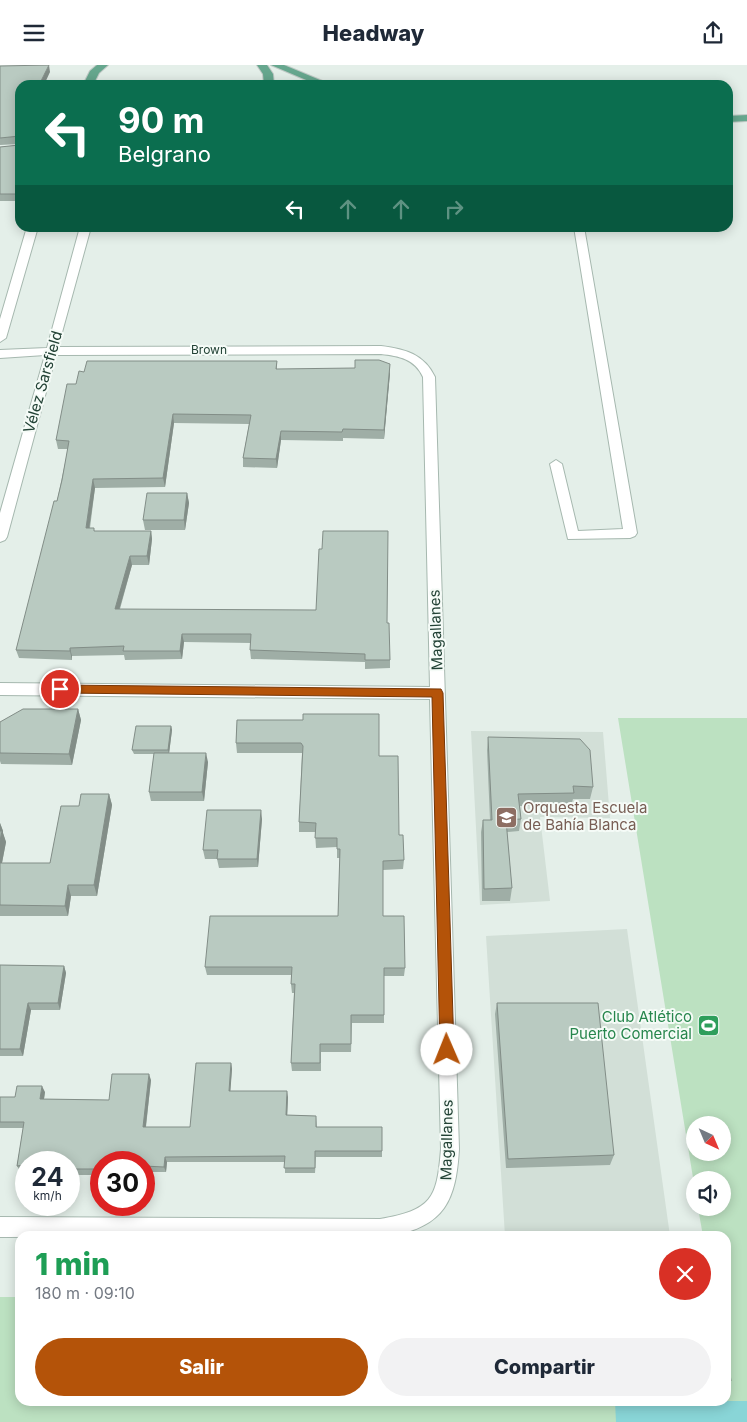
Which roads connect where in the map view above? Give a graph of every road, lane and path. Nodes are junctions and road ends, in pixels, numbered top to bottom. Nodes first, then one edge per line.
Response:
1 (262, 65) edge
2 (276, 65) edge
3 (99, 67) edge
4 (91, 80) edge
5 (270, 80) edge
6 (315, 80) edge
7 (747, 118) edge
8 (733, 119) edge
9 (32, 232) edge
10 (85, 232) edge
11 (580, 232) edge
12 (0, 338) edge
13 (52, 351) junction
14 (0, 354) edge
15 (416, 359) joint
16 (556, 463) dead end
17 (0, 537) edge
18 (0, 689) edge
19 (437, 693) junction
20 (0, 1227) edge

1 - 5 main road
2 - 6 main road
3 - 4 main road
7 - 8 main road
9 - 12 street
10 - 13 street, Vélez Sarsfield
11 - 16 street
13 - 14 street, Brown
13 - 15 street, Brown
13 - 17 street, Vélez Sarsfield
15 - 19 street, Magallanes
18 - 19 street
19 - 20 street, Magallanes

